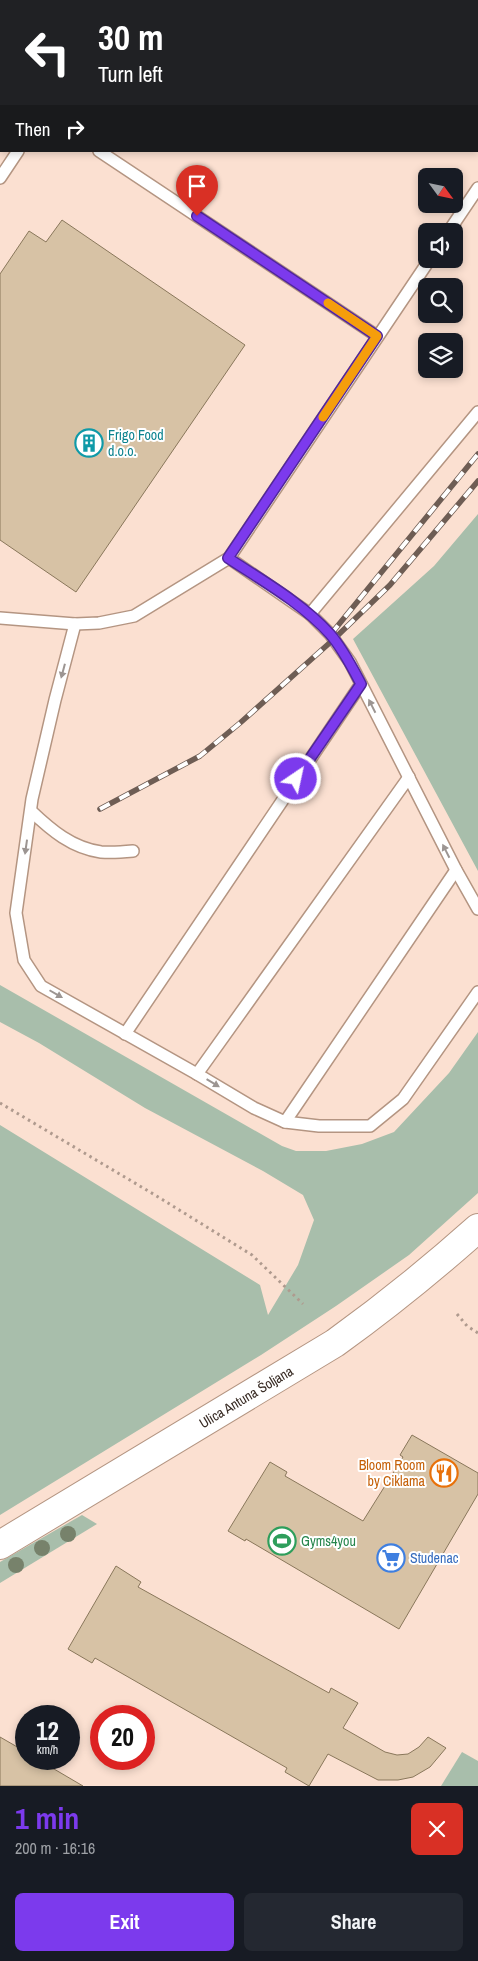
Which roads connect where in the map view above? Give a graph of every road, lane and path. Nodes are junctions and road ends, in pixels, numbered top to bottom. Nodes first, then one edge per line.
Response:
1 (17, 152) edge
2 (101, 152) edge
3 (0, 178) edge
4 (478, 188) edge
5 (454, 223) edge
6 (424, 268) edge
7 (377, 336) junction
8 (478, 412) edge
9 (228, 558) junction
10 (310, 614) junction
11 (0, 618) edge
12 (76, 624) junction
13 (361, 684) junction
14 (409, 777) junction
15 (30, 811) junction
16 (133, 851) dead end
17 (456, 870) junction
18 (478, 908) edge
19 (478, 992) edge
20 (125, 1034) junction
21 (197, 1074) junction
22 (0, 1103) edge
23 (284, 1122) junction
24 (478, 1228) edge
25 (303, 1304) dead end
26 (457, 1314) dead end
27 (478, 1332) edge
28 (0, 1545) edge

1 - 3 lane
2 - 7 lane
4 - 5 lane
6 - 7 lane
7 - 9 lane
8 - 10 lane
9 - 10 lane
9 - 12 lane
10 - 13 lane
11 - 12 lane
12 -> 15 lane
14 -> 13 lane
13 - 20 lane
17 -> 14 lane
14 - 21 lane
15 - 16 lane
15 -> 20 lane
17 - 18 lane
17 - 23 lane
19 - 23 lane
20 - 21 lane
21 -> 23 lane
22 - 25 path
24 - 28 street, Ulica Antuna Šoljana
26 - 27 path

